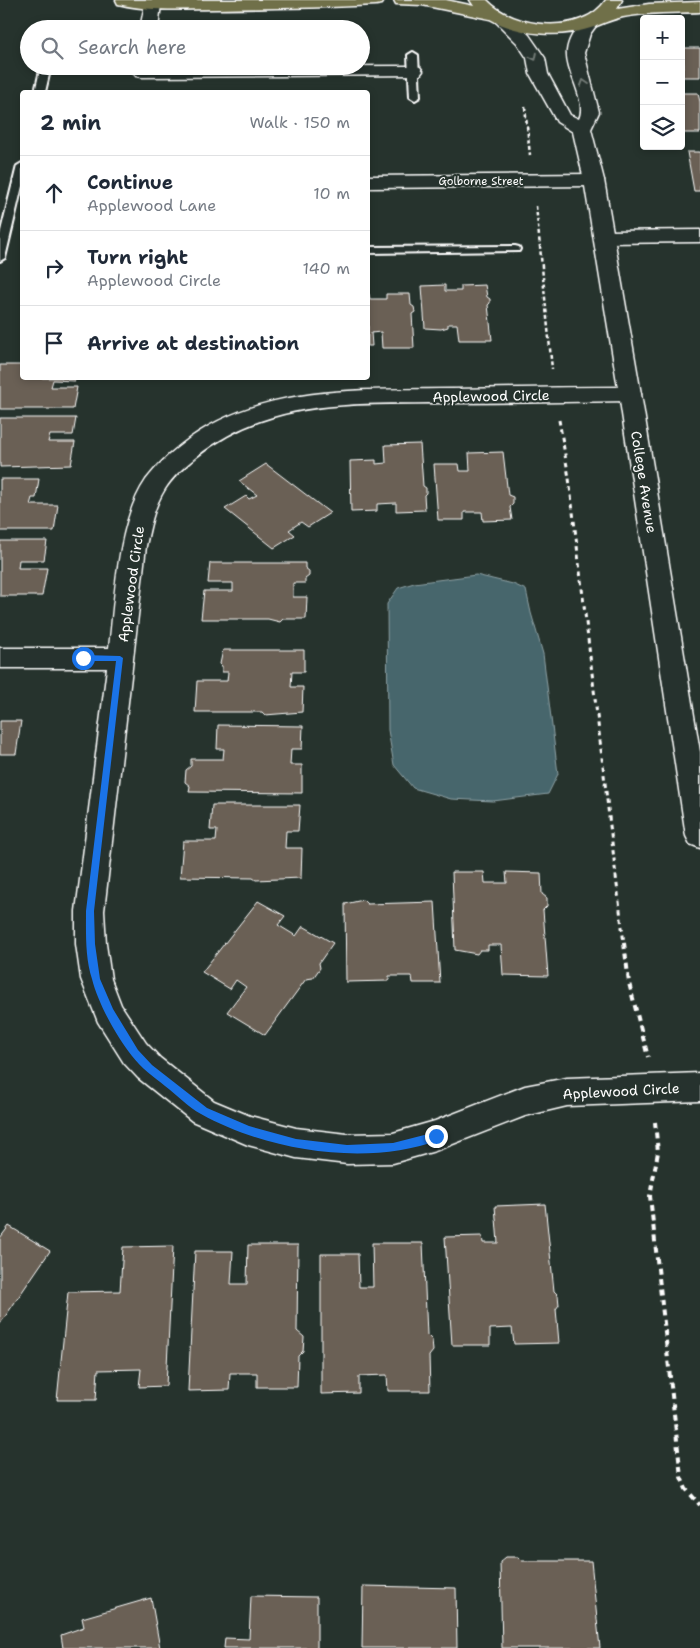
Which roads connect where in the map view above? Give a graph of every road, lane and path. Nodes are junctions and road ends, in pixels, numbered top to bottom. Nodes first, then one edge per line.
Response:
1 (124, 0) edge
2 (376, 0) edge
3 (402, 0) edge
4 (478, 0) edge
5 (614, 0) edge
6 (153, 4) junction
7 (700, 7) edge
8 (498, 18) junction
9 (150, 20) edge
10 (594, 21) junction
11 (414, 63) joint
12 (370, 67) edge
13 (44, 75) edge
14 (141, 75) edge
15 (271, 75) edge
16 (40, 90) edge
17 (415, 97) dead end
18 (524, 100) dead end
19 (582, 129) junction
20 (530, 155) dead end
21 (20, 174) edge
22 (594, 180) junction
23 (370, 182) edge
24 (536, 206) dead end
25 (700, 236) edge
26 (604, 237) junction
27 (515, 249) dead end
28 (370, 250) edge
29 (0, 258) edge
30 (553, 378) dead end
31 (630, 394) junction
32 (558, 416) dead end
33 (0, 658) edge
34 (120, 658) junction
35 (700, 836) edge
36 (700, 1087) edge
37 (652, 1089) junction
38 (700, 1505) edge

1 - 6 main road
2 - 6 main road
3 - 8 main road
4 - 8 main road
5 - 10 main road
6 - 9 street
7 - 10 main road
8 - 10 main road
8 -> 19 street
19 -> 10 street
11 - 12 street
11 - 17 lane
13 - 16 lane
14 - 15 street
18 - 20 path
19 - 22 street, College Avenue
21 - 29 lane
22 - 23 street, Golborne Street
22 - 26 street, College Avenue
24 - 30 path
25 - 26 street
26 - 31 street, College Avenue
27 - 28 lane
31 - 34 street, Applewood Circle
31 - 35 street, College Avenue
32 - 37 path
33 - 34 street
34 - 37 street, Applewood Circle
36 - 37 street, Applewood Circle
37 - 38 path

